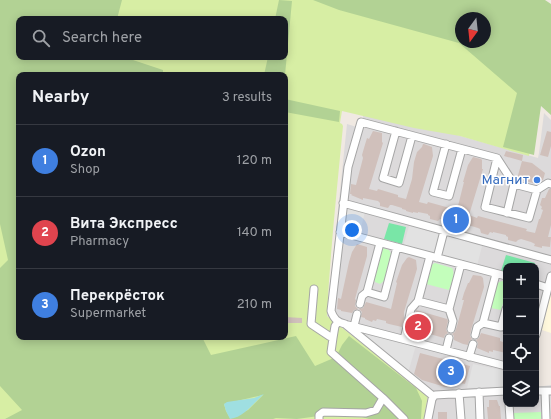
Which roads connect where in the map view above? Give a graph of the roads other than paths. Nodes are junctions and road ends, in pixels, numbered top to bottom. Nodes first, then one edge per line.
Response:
1 (396, 131) junction
2 (412, 136) junction
3 (446, 144) junction
4 (462, 149) junction
5 (497, 158) junction
6 (514, 184) junction
7 (551, 184) edge
8 (536, 190) junction
9 (343, 204) junction
10 (507, 213) junction
11 (444, 231) junction
12 (340, 232) junction
13 (380, 243) junction
14 (397, 248) junction
15 (433, 257) junction
16 (551, 260) edge
17 (461, 264) junction
18 (496, 274) junction
19 (503, 275) edge
20 (551, 276) edge
21 (539, 285) edge
22 (314, 288) dead end
23 (548, 288) junction
24 (367, 292) junction
25 (418, 301) junction
26 (360, 304) dead end
27 (449, 309) junction
28 (357, 314) dead end
29 (409, 318) dead end
30 (338, 322) junction
31 (503, 322) edge
32 (484, 323) junction
33 (539, 323) edge
34 (345, 324) junction
35 (354, 326) junction
36 (407, 327) dead end
37 (451, 329) dead end
38 (475, 335) dead end
39 (333, 338) junction
40 (449, 338) dead end
41 (404, 339) junction
42 (473, 344) dead end
43 (446, 350) junction
44 (470, 356) junction
45 (503, 365) edge
46 (503, 391) edge
47 (548, 391) edge
48 (479, 392) junction
49 (459, 393) junction
50 (433, 396) junction
51 (383, 398) junction
52 (509, 407) edge
53 (319, 419) edge
54 (404, 419) edge
55 (428, 419) edge
56 (461, 419) edge
57 (480, 419) edge
58 (510, 419) edge
59 (546, 419) edge

1 - 2 street
1 - 2 street
1 - 9 street
2 - 3 street
3 - 4 street
3 - 4 street
4 - 5 street
5 - 6 street
5 - 10 street
6 - 8 street
6 - 10 street
7 - 8 street
8 - 10 street
9 - 11 street
9 - 12 street
11 - 15 street
11 - 16 street
12 - 13 street
12 - 30 street
13 - 14 street
13 - 24 street
14 - 15 street
14 - 24 street
15 - 17 street
15 - 25 street
17 - 18 street
17 - 27 street
18 - 19 street
18 - 32 street
20 - 23 street
21 - 23 street
22 - 39 street
23 - 33 street
24 - 26 street
25 - 27 street
25 - 29 street
27 - 37 street
28 - 35 street
30 - 34 street
30 - 39 street
31 - 32 street
32 - 38 street
34 - 35 street
34 - 50 street
35 - 41 street
36 - 41 street
39 - 51 street
40 - 43 street
41 - 43 street
42 - 44 street
43 - 44 street
44 - 45 street
46 - 48 street
47 - 59 street
48 - 49 street
48 - 57 street
49 - 50 street
49 - 56 street
50 - 55 street
51 - 53 street
51 - 54 street
52 - 58 street

